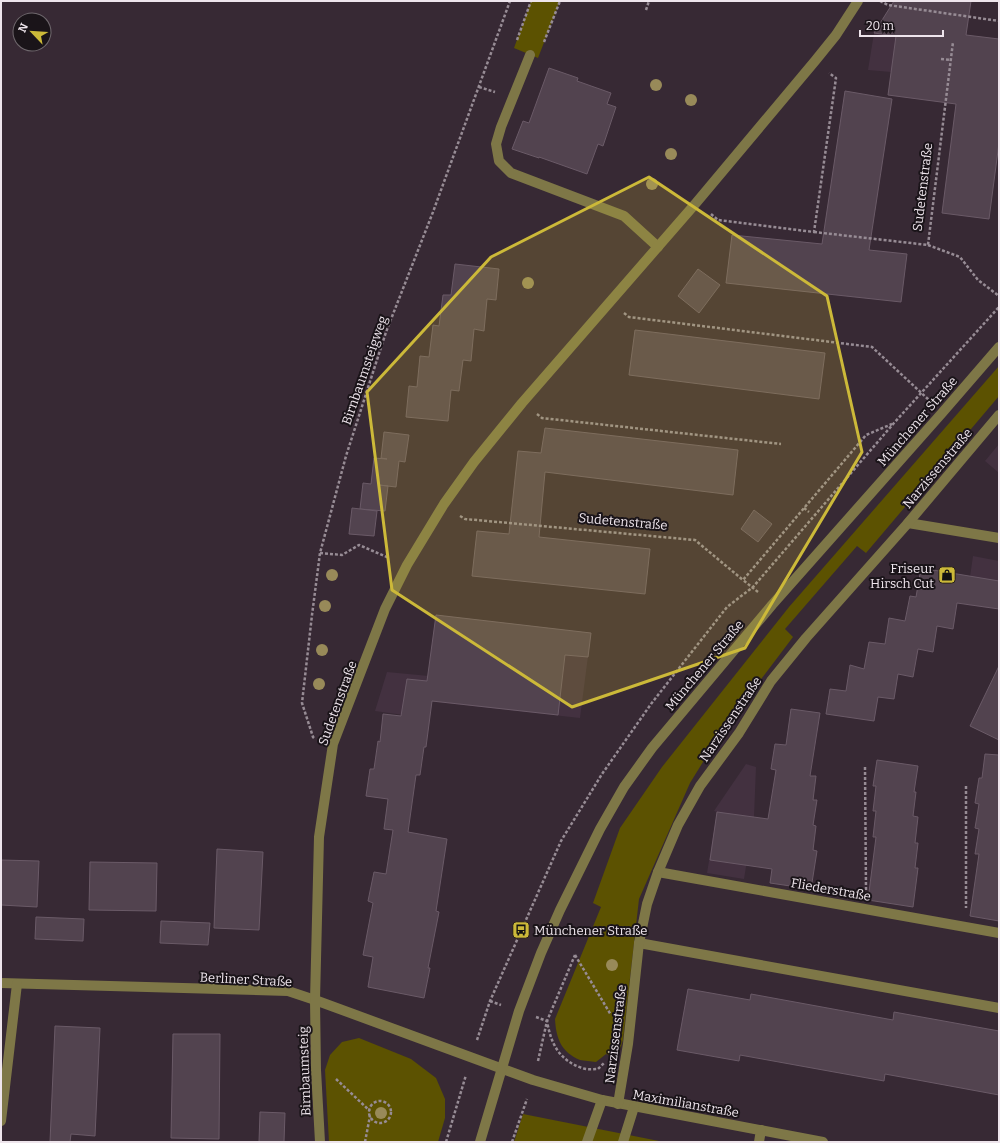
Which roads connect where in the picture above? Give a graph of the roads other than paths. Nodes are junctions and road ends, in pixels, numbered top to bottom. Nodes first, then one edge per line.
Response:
1 (858, 1) edge
2 (530, 55) road end
3 (658, 247) junction
4 (999, 347) edge
5 (999, 415) edge
6 (908, 523) junction
7 (999, 538) edge
8 (658, 872) junction
9 (999, 933) edge
10 (639, 943) junction
11 (1, 983) edge
12 (17, 984) junction
13 (315, 1000) junction
14 (999, 1008) edge
15 (501, 1069) junction
16 (602, 1100) junction
17 (618, 1104) junction
18 (634, 1107) junction
19 (1, 1121) edge
20 (761, 1130) junction
21 (320, 1142) edge
22 (480, 1142) edge
23 (587, 1142) edge
24 (623, 1142) edge
25 (759, 1142) edge
26 (823, 1142) edge

1 - 3 street, Sudetenstraße
2 - 3 street
3 - 13 street, Sudetenstraße
4 - 15 street, Münchener Straße
5 - 6 street, Narzissenstraße
6 - 7 street
6 - 8 street, Narzissenstraße
8 - 9 street, Fliederstraße
8 - 10 street, Narzissenstraße
10 - 14 street
10 - 17 street, Narzissenstraße
11 - 12 street, Berliner Straße
12 - 13 street, Berliner Straße
12 - 19 street
13 - 15 street, Berliner Straße
13 - 21 street, Birnbaumsteig
15 - 16 street, Maximilianstraße
15 - 22 street, Münchener Straße
16 - 17 street, Maximilianstraße
16 - 23 street
17 - 18 street, Maximilianstraße
18 - 20 street, Maximilianstraße
18 - 24 street
20 - 25 street
20 - 26 street, Maximilianstraße

